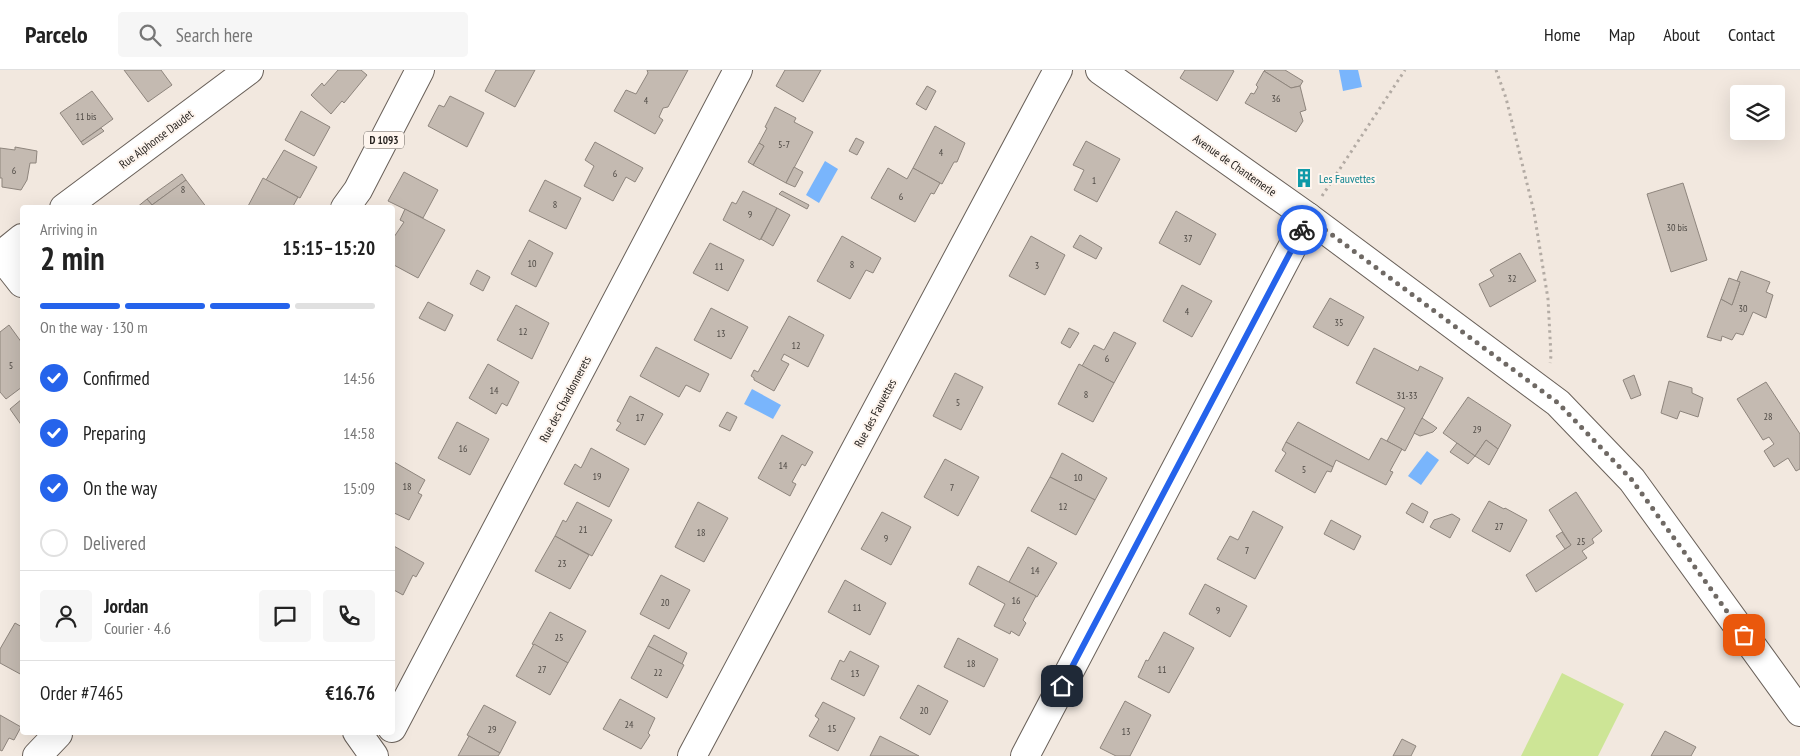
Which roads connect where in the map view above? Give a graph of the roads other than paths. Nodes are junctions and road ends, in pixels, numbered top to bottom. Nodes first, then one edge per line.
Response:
1 (249, 70) edge
2 (420, 70) edge
3 (738, 70) edge
4 (1058, 70) edge
5 (1100, 70) edge
6 (68, 205) edge
7 (347, 205) edge
8 (1308, 217) junction
9 (20, 240) edge
10 (0, 256) edge
11 (20, 281) edge
12 (1800, 712) edge
13 (395, 722) edge
14 (359, 735) edge
15 (388, 735) edge
16 (57, 745) edge
17 (37, 756) edge
18 (376, 756) edge
19 (692, 756) edge
20 (1025, 756) edge

1 - 6 street, Rue Alphonse Daudet
2 - 7 street, D 1093
3 - 13 street, Rue des Chardonnerets
4 - 19 street, Rue des Fauvettes
5 - 8 street, Avenue de Chantemerle
8 - 12 street, Avenue de Chantemerle
8 - 20 street
9 - 10 street
10 - 11 street
14 - 18 street
15 - 18 street
16 - 17 street

